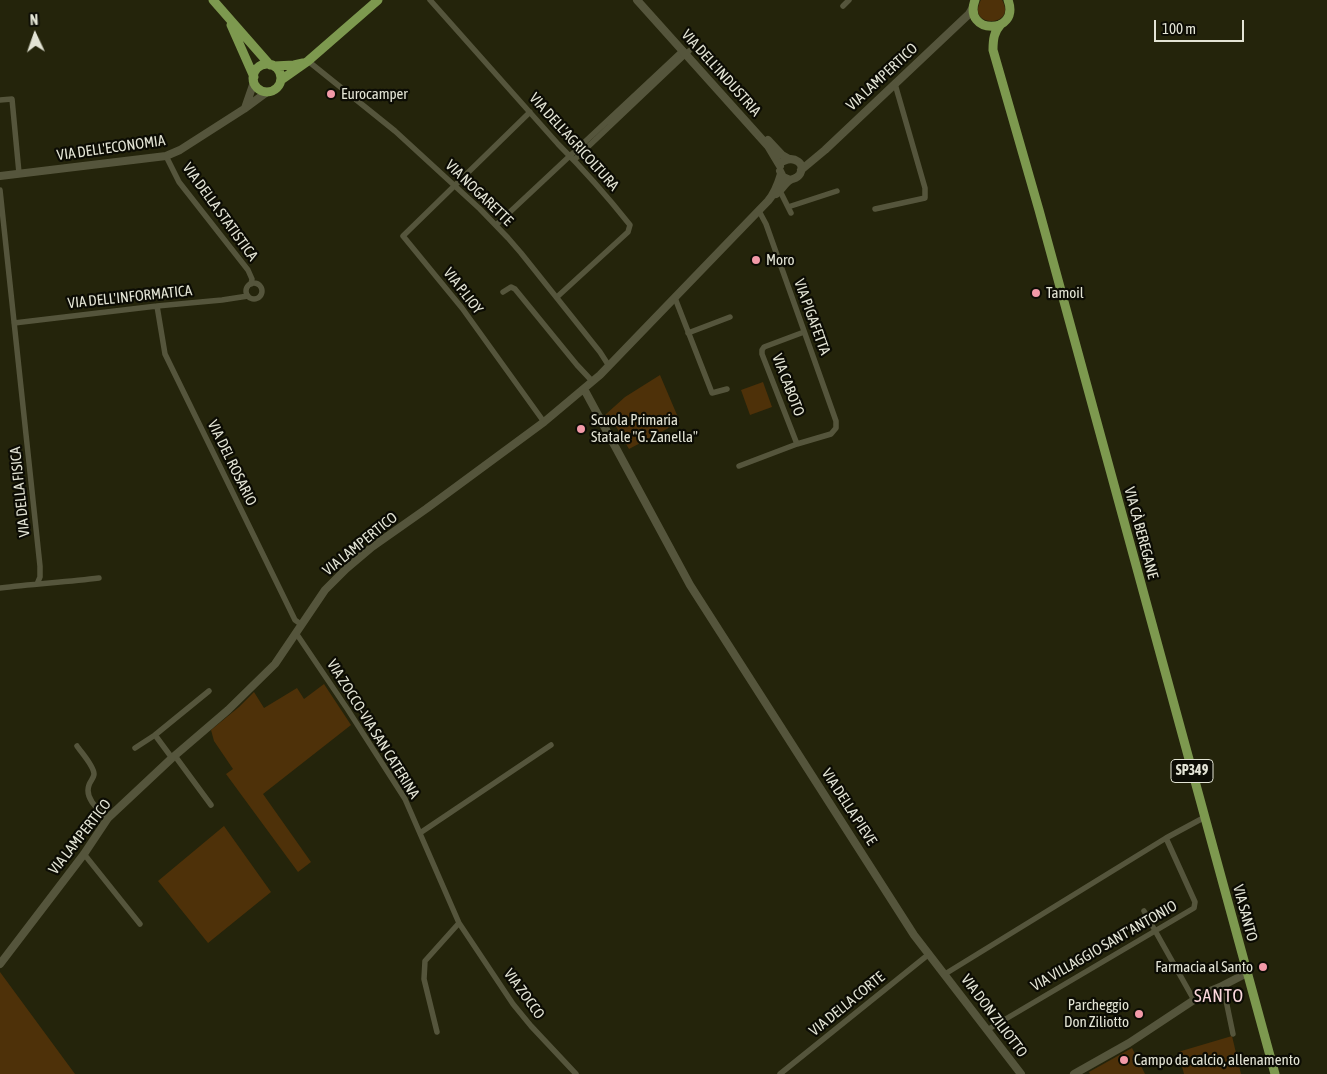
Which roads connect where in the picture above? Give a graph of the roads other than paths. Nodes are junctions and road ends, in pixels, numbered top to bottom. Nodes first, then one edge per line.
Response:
1 (213, 0) edge
2 (378, 0) edge
3 (430, 0) edge
4 (638, 0) edge
5 (643, 0) edge
6 (849, 0) edge
7 (1008, 0) edge
8 (974, 4) edge
9 (843, 6) dead end
10 (228, 18) junction
11 (962, 19) junction
12 (980, 22) junction
13 (1001, 24) junction
14 (993, 50) junction
15 (686, 51) junction
16 (308, 62) junction
17 (272, 65) junction
18 (254, 79) junction
19 (281, 80) junction
20 (895, 84) junction
21 (267, 92) junction
22 (0, 100) edge
23 (244, 109) junction
24 (530, 112) junction
25 (819, 155) junction
26 (166, 156) junction
27 (572, 158) junction
28 (793, 160) junction
29 (781, 170) junction
30 (801, 170) junction
31 (19, 174) junction
32 (0, 176) edge
33 (790, 180) junction
34 (454, 184) junction
35 (0, 190) edge
36 (780, 191) junction
37 (837, 191) dead end
38 (773, 196) junction
39 (875, 209) dead end
40 (759, 211) junction
41 (496, 225) junction
42 (252, 284) junction
43 (503, 292) dead end
44 (248, 296) junction
45 (557, 297) junction
46 (675, 298) junction
47 (157, 306) junction
48 (730, 317) dead end
49 (14, 323) junction
50 (804, 332) junction
51 (688, 333) junction
52 (609, 366) junction
53 (592, 381) junction
54 (584, 389) junction
55 (727, 389) dead end
56 (544, 422) junction
57 (797, 444) junction
58 (739, 466) dead end
59 (99, 578) dead end
60 (37, 584) junction
61 (0, 588) edge
62 (302, 625) junction
63 (296, 633) junction
64 (209, 691) dead end
65 (155, 735) junction
66 (550, 745) dead end
67 (77, 746) dead end
68 (134, 748) dead end
69 (173, 757) junction
70 (211, 805) dead end
71 (1204, 817) junction
72 (108, 818) junction
73 (420, 833) junction
74 (1166, 838) junction
75 (84, 854) junction
76 (1144, 911) dead end
77 (460, 923) junction
78 (140, 924) dead end
79 (1156, 931) junction
80 (929, 954) junction
81 (0, 964) edge
82 (1248, 973) junction
83 (945, 974) junction
84 (1223, 986) junction
85 (1194, 1000) junction
86 (987, 1030) junction
87 (437, 1032) dead end
88 (1234, 1034) dead end
89 (576, 1074) edge
90 (780, 1074) edge
91 (1021, 1074) edge
92 (1074, 1074) edge
93 (1275, 1074) edge

1 - 10 main road
2 - 16 main road
3 - 24 street, VIA DELL'AGRICOLTURA
4 - 15 street, VIA DELL'INDUSTRIA
5 - 15 street, VIA DELL'INDUSTRIA
6 - 9 street
7 - 13 main road
8 - 11 street, VIA LAMPERTICO
8 - 12 main road, VIA CÀ BEREGANE
10 - 17 main road
10 - 18 main road
11 - 12 street
11 - 20 street, VIA LAMPERTICO
12 - 13 main road
12 - 14 main road, VIA CÀ BEREGANE
13 - 14 main road
14 - 71 main road, VIA CÀ BEREGANE / SP349
15 - 27 street
15 - 28 street, VIA DELL'INDUSTRIA
15 - 29 street, VIA DELL'INDUSTRIA
16 - 17 main road
16 - 19 main road
16 - 34 street, VIA NOGARETTE
17 - 18 main road
17 - 19 main road
18 - 21 main road
18 - 23 street
19 - 21 main road
20 - 25 street, VIA LAMPERTICO
20 - 39 street
21 - 23 street, VIA DELL'ECONOMIA
22 - 31 street
23 - 26 street, VIA DELL'ECONOMIA
24 - 27 street, VIA DELL'AGRICOLTURA
24 - 34 street
25 - 28 street, VIA LAMPERTICO
25 - 30 street, VIA LAMPERTICO
26 - 31 street, VIA DELL'ECONOMIA
26 - 42 street, VIA DELLA STATISTICA
27 - 41 street
27 - 45 street, VIA DELL'AGRICOLTURA
28 - 29 street, VIA LAMPERTICO
28 - 30 street
29 - 33 street
29 - 38 street, VIA LAMPERTICO
30 - 33 street, VIA LAMPERTICO
31 - 32 street, VIA DELL'ECONOMIA
33 - 36 street, VIA LAMPERTICO
34 - 41 street, VIA NOGARETTE
34 - 56 street, VIA P.LIOY
35 - 49 street, VIA DELLA FISICA
36 - 37 street
36 - 38 street, VIA LAMPERTICO
38 - 40 street, VIA LAMPERTICO
40 - 46 street, VIA LAMPERTICO
40 - 50 street, VIA PIGAFETTA
41 - 45 street, VIA NOGARETTE
42 - 44 street, VIA DELLA STATISTICA
42 - 44 street, VIA DELLA STATISTICA
43 - 53 street
44 - 47 street, VIA DELL'INFORMATICA
45 - 52 street, VIA NOGARETTE
46 - 51 street
46 - 52 street, VIA LAMPERTICO
47 - 49 street, VIA DELL'INFORMATICA
47 - 62 street, VIA DEL ROSARIO
48 - 51 street
49 - 60 street, VIA DELLA FISICA
50 - 57 street, VIA PIGAFETTA
50 - 57 street, VIA CABOTO
51 - 55 street
52 - 53 street, VIA LAMPERTICO
53 - 54 street, VIA LAMPERTICO
54 - 56 street, VIA LAMPERTICO
54 - 80 street, VIA DELLA PIEVE
56 - 62 street, VIA LAMPERTICO
57 - 58 street
59 - 60 street
60 - 61 street
62 - 63 street, VIA LAMPERTICO
63 - 69 street, VIA LAMPERTICO
63 - 73 street, VIA ZOCCO-VIA SAN CATERINA
64 - 65 street
65 - 68 street
65 - 69 street
66 - 73 street
67 - 72 street
69 - 70 street
69 - 72 street, VIA LAMPERTICO
71 - 74 street
71 - 82 main road, VIA SANTO / SP349
72 - 75 street, VIA LAMPERTICO
73 - 77 street, VIA ZOCCO-VIA SAN CATERINA
74 - 79 street, VIA VILLAGGIO SANT'ANTONIO
74 - 83 street
75 - 78 street
75 - 81 street, VIA LAMPERTICO
76 - 79 street
77 - 87 street
77 - 89 street, VIA ZOCCO
79 - 85 street
79 - 86 street, VIA VILLAGGIO SANT'ANTONIO
80 - 83 street, VIA DELLA PIEVE
80 - 90 street, VIA DELLA CORTE
82 - 84 street
82 - 93 main road, VIA SANTO / SP349
83 - 86 street, VIA DON ZILIOTTO
84 - 85 street
84 - 88 street
85 - 92 street
86 - 91 street, VIA DON ZILIOTTO

